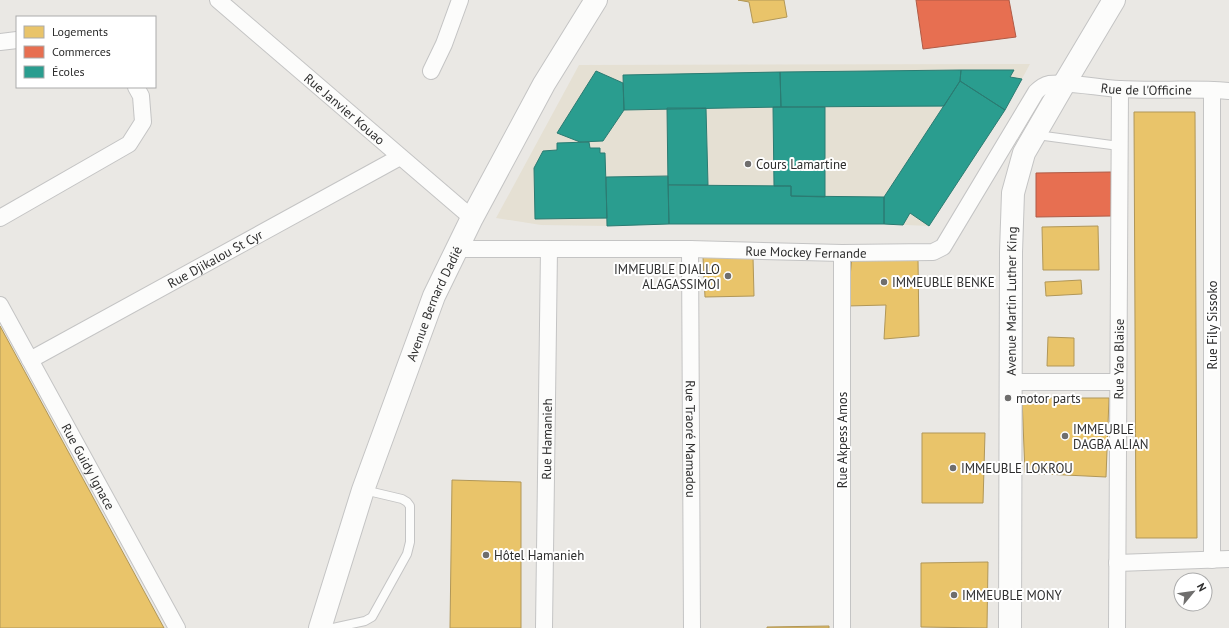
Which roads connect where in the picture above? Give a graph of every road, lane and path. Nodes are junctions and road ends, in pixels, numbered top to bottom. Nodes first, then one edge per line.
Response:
1 (218, 0) edge
2 (460, 0) edge
3 (596, 0) edge
4 (1114, 0) edge
5 (16, 40) edge
6 (0, 42) edge
7 (431, 71) dead end
8 (1064, 84) junction
9 (137, 88) edge
10 (1120, 89) junction
11 (1212, 90) junction
12 (1229, 91) edge
13 (1034, 135) junction
14 (1119, 146) junction
15 (400, 157) junction
16 (0, 218) edge
17 (472, 218) junction
18 (457, 249) junction
19 (549, 249) junction
20 (690, 249) junction
21 (842, 253) junction
22 (0, 306) edge
23 (30, 360) junction
24 (1010, 382) junction
25 (1118, 382) junction
26 (363, 490) junction
27 (1212, 560) junction
28 (1229, 560) edge
29 (1117, 563) junction
30 (177, 628) edge
31 (320, 628) edge
32 (333, 628) edge
33 (544, 628) edge
34 (692, 628) edge
35 (842, 628) edge
36 (1010, 628) edge
37 (1117, 628) edge

1 - 15 street, Rue Janvier Kouao
2 - 7 street
3 - 17 street, Avenue Bernard Dadié
4 - 8 street, Avenue Martin Luther King
5 - 6 street
8 - 10 street, Rue de l'Officine
8 - 13 street, Avenue Martin Luther King
8 - 21 street, Rue Mockey Fernande
9 - 16 street
10 - 11 street, Rue de l'Officine
10 - 14 street, Rue Yao Blaise
11 - 12 street, Rue de l'Officine
11 - 27 street, Rue Fily Sissoko
13 - 14 lane
13 - 24 street, Avenue Martin Luther King
14 - 25 street, Rue Yao Blaise
15 - 17 street, Rue Janvier Kouao
15 - 23 street, Rue Djikalou St Cyr
17 - 18 street, Avenue Bernard Dadié
18 - 19 street, Rue Mockey Fernande
18 - 26 street, Avenue Bernard Dadié
19 - 20 street, Rue Mockey Fernande
19 - 33 street, Rue Hamanieh
20 - 21 street, Rue Mockey Fernande
20 - 34 street, Rue Traoré Mamadou
21 - 35 street, Rue Akpess Amos
22 - 23 street, Rue Guidy Ignace
23 - 30 street, Rue Guidy Ignace
24 - 25 street
24 - 36 street, Avenue Martin Luther King
25 - 29 street, Rue Yao Blaise
26 - 31 street, Avenue Bernard Dadié
26 - 32 lane
27 - 28 street
27 - 29 street
29 - 37 street, Rue Yao Blaise

